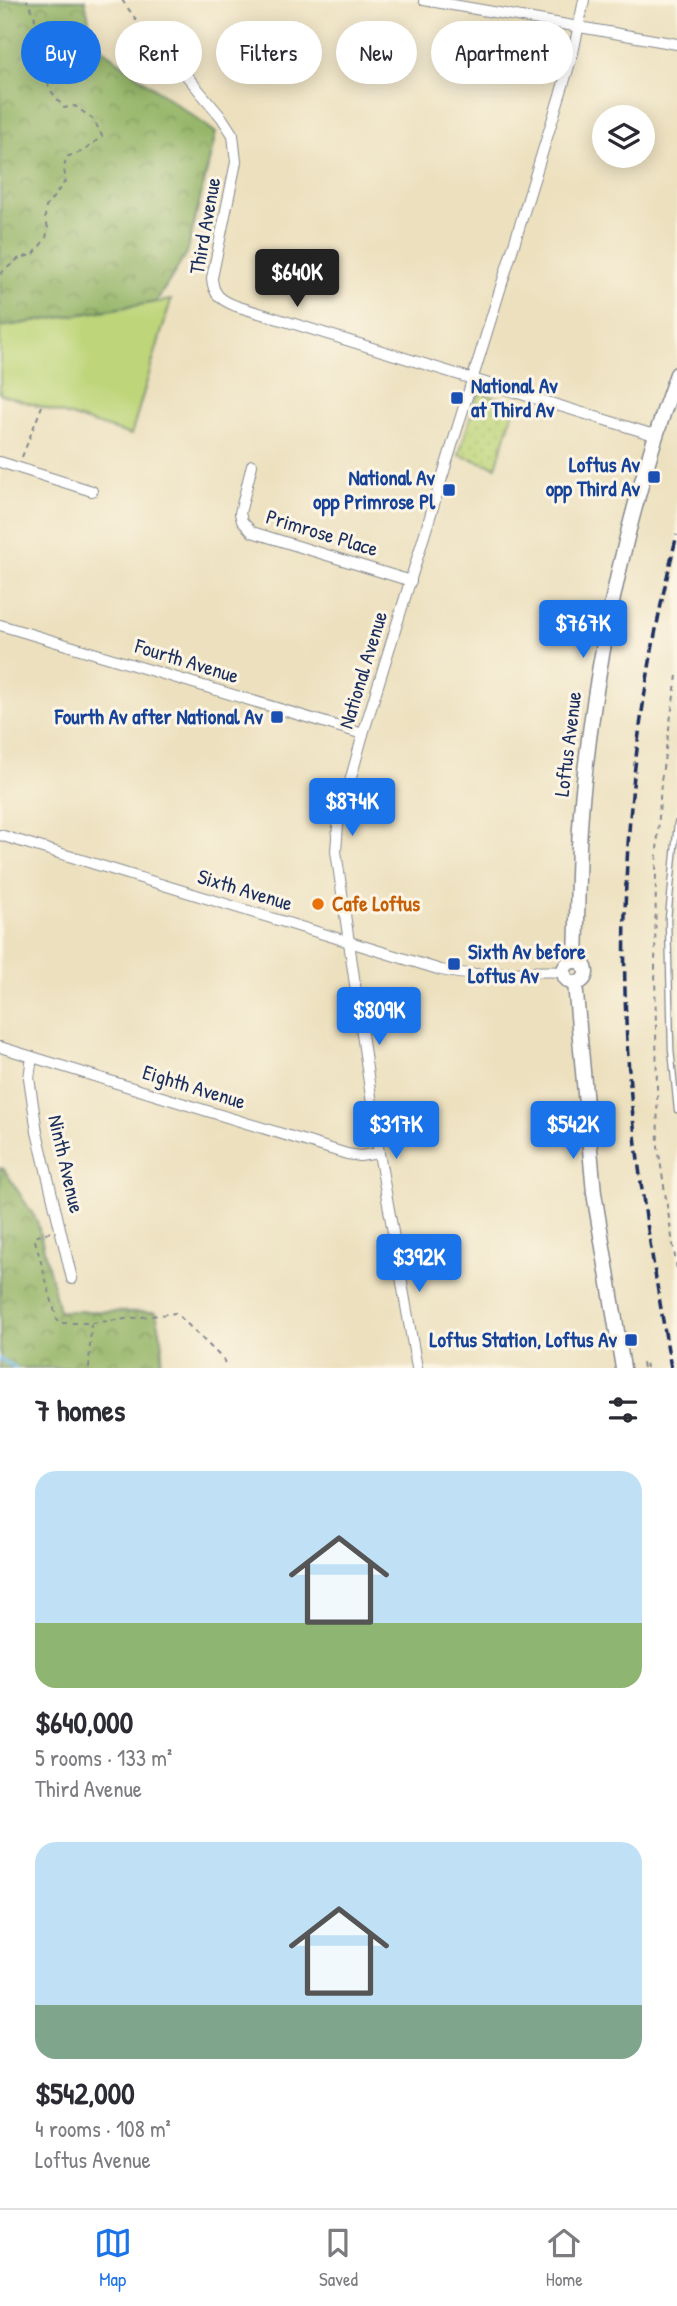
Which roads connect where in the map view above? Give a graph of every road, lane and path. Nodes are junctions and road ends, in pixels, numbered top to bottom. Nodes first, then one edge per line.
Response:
1 (27, 0) edge
2 (122, 0) edge
3 (424, 0) edge
4 (583, 0) edge
5 (137, 21) edge
6 (579, 26) junction
7 (677, 44) edge
8 (193, 84) edge
9 (0, 274) edge
10 (677, 374) edge
11 (473, 380) junction
12 (42, 406) dead end
13 (654, 435) junction
14 (0, 462) edge
15 (252, 465) dead end
16 (18, 468) junction
17 (92, 491) dead end
18 (411, 581) junction
19 (0, 625) edge
20 (363, 734) junction
21 (677, 823) edge
22 (0, 835) edge
23 (348, 942) junction
24 (576, 961) junction
25 (564, 972) junction
26 (575, 983) junction
27 (0, 1047) edge
28 (32, 1057) junction
29 (677, 1110) edge
30 (602, 1120) dead end
31 (586, 1121) junction
32 (379, 1153) junction
33 (61, 1228) junction
34 (72, 1279) dead end
35 (91, 1323) junction
36 (89, 1368) edge
37 (225, 1368) edge
38 (417, 1368) edge
39 (623, 1368) edge

1 - 9 path
2 - 5 path
3 - 6 street
4 - 6 street, National Avenue
6 - 7 street
6 - 11 street, National Avenue
8 - 11 street, Third Avenue
10 - 13 street, Loftus Avenue
11 - 13 street, Third Avenue
11 - 18 street, National Avenue
12 - 16 path
13 - 24 street, Loftus Avenue
14 - 16 street
15 - 18 street, Primrose Place
16 - 17 street
18 - 20 street, National Avenue
19 - 20 street, Fourth Avenue
20 - 23 street, National Avenue
21 - 29 lane
22 - 23 street, Sixth Avenue
23 - 25 street, Sixth Avenue
23 - 32 street, National Avenue
24 - 25 street
24 - 26 street
25 - 26 street
26 - 31 street
27 - 28 street, Eighth Avenue
28 - 32 street, Eighth Avenue
28 - 33 street, Ninth Avenue
30 - 31 lane
31 - 39 street
32 - 38 street, National Avenue
33 - 34 street, Ninth Avenue
33 - 35 path
35 - 36 path
35 - 37 path

